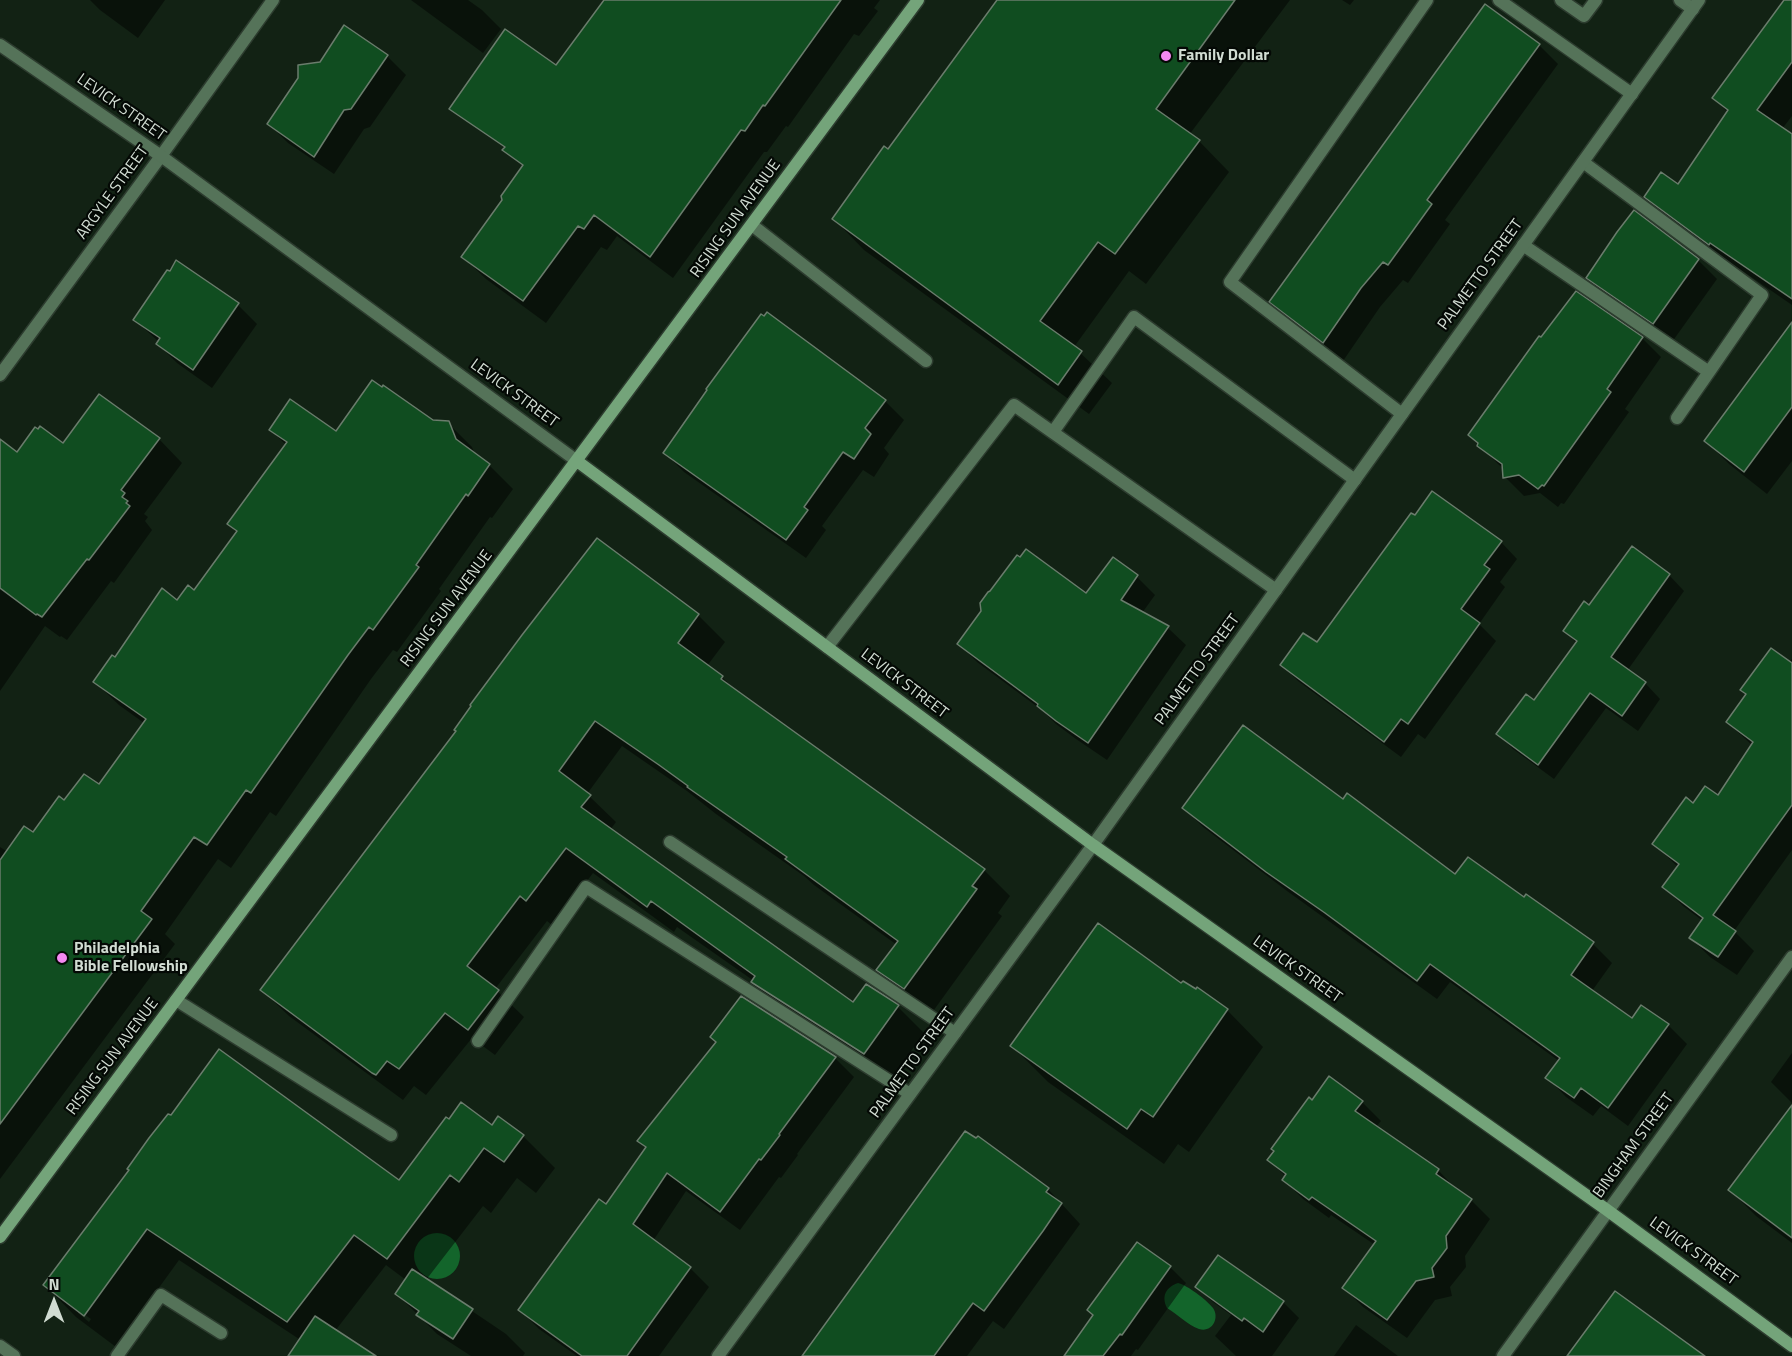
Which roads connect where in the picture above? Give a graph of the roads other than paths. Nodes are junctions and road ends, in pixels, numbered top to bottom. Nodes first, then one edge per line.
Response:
1 (273, 0) edge
2 (918, 0) edge
3 (1426, 0) edge
4 (1499, 0) edge
5 (1561, 0) edge
6 (1596, 0) edge
7 (1680, 0) edge
8 (1696, 4) edge
9 (0, 45) edge
10 (1632, 94) junction
11 (161, 156) junction
12 (1583, 162) junction
13 (752, 225) junction
14 (1523, 245) junction
15 (926, 361) dead end
16 (1709, 372) junction
17 (0, 375) edge
18 (1402, 414) junction
19 (1677, 418) dead end
20 (1053, 432) junction
21 (577, 461) junction
22 (1355, 480) junction
23 (1276, 590) junction
24 (827, 647) junction
25 (670, 842) dead end
26 (1093, 845) junction
27 (1792, 957) edge
28 (176, 1000) junction
29 (955, 1033) junction
30 (478, 1041) dead end
31 (910, 1094) junction
32 (391, 1135) dead end
33 (1607, 1210) junction
34 (0, 1237) edge
35 (222, 1333) dead end
36 (0, 1346) edge
37 (1792, 1346) edge
38 (14, 1356) edge
39 (117, 1356) edge
40 (718, 1356) edge
41 (1503, 1356) edge

1 - 11 street, ARGYLE STREET
2 - 13 main road, RISING SUN AVENUE
3 - 18 street
4 - 10 street
5 - 6 street
7 - 8 street
8 - 10 street, PALMETTO STREET
9 - 11 street, LEVICK STREET
10 - 12 street, PALMETTO STREET
11 - 17 street, ARGYLE STREET
11 - 21 street, LEVICK STREET
12 - 14 street, PALMETTO STREET
12 - 16 street
13 - 15 street
13 - 21 main road, RISING SUN AVENUE
14 - 16 street
14 - 18 street, PALMETTO STREET
16 - 19 street
18 - 22 street, PALMETTO STREET
20 - 22 street
20 - 23 street
20 - 24 street
21 - 24 main road, LEVICK STREET
21 - 28 main road, RISING SUN AVENUE
22 - 23 street, PALMETTO STREET
23 - 26 street, PALMETTO STREET
24 - 26 main road, LEVICK STREET
25 - 29 street
26 - 29 street, PALMETTO STREET
26 - 33 main road, LEVICK STREET
27 - 33 street, BINGHAM STREET
28 - 32 street
28 - 34 main road, RISING SUN AVENUE
29 - 31 street, PALMETTO STREET
30 - 31 street
31 - 40 street, PALMETTO STREET
33 - 37 main road, LEVICK STREET
33 - 41 street, BINGHAM STREET
35 - 39 street
36 - 38 street

